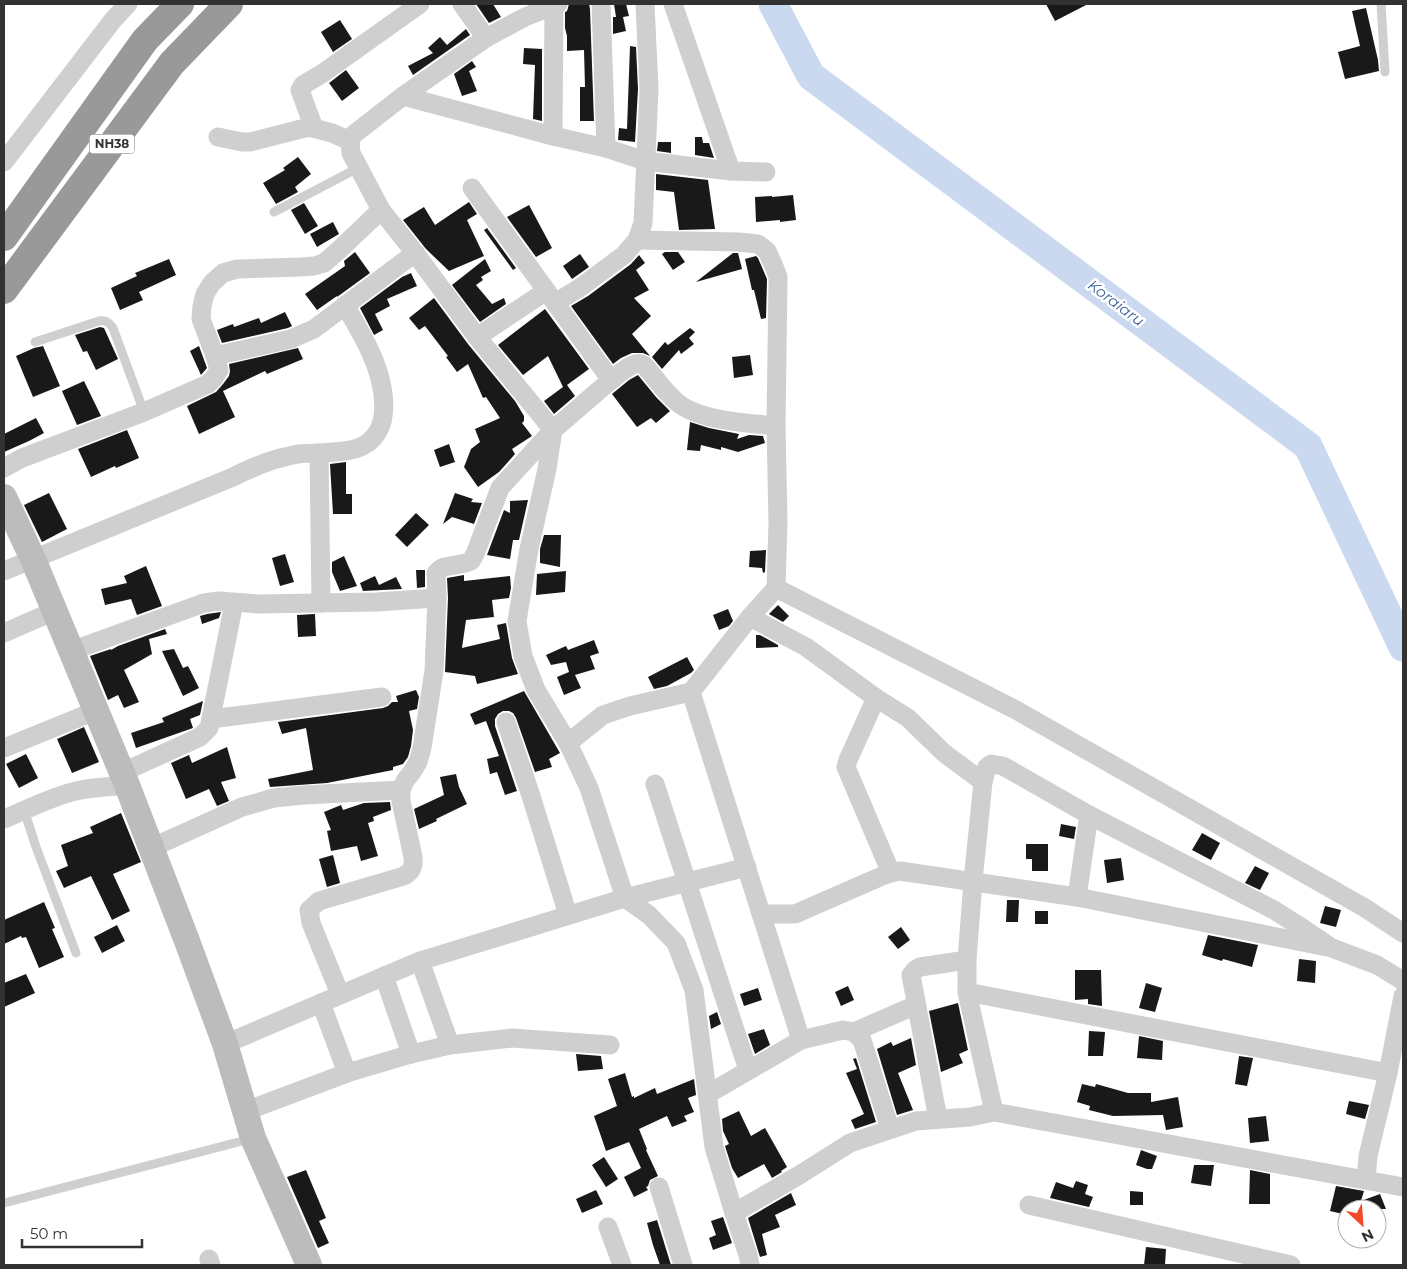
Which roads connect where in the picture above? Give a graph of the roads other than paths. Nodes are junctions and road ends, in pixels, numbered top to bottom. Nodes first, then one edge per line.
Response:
1 (128, 4) edge
2 (180, 4) edge
3 (229, 4) edge
4 (420, 4) edge
5 (462, 4) edge
6 (556, 4) edge
7 (601, 4) edge
8 (645, 4) edge
9 (673, 4) edge
10 (1381, 4) edge
11 (486, 38) junction
12 (1385, 72) dead end
13 (403, 96) junction
14 (314, 128) junction
15 (553, 136) junction
16 (218, 137) dead end
17 (350, 141) junction
18 (606, 148) junction
19 (645, 161) junction
20 (4, 162) edge
21 (358, 168) junction
22 (731, 171) junction
23 (766, 172) dead end
24 (472, 188) dead end
25 (381, 210) junction
26 (274, 212) dead end
27 (4, 237) edge
28 (637, 240) junction
29 (414, 253) junction
30 (4, 290) edge
31 (551, 297) junction
32 (344, 305) junction
33 (477, 337) junction
34 (34, 342) dead end
35 (216, 356) junction
36 (611, 380) junction
37 (144, 412) junction
38 (776, 426) junction
39 (553, 430) junction
40 (319, 453) junction
41 (4, 468) edge
42 (4, 497) edge
43 (33, 559) junction
44 (4, 571) edge
45 (776, 588) junction
46 (437, 598) junction
47 (234, 603) junction
48 (321, 603) junction
49 (54, 611) junction
50 (750, 618) junction
51 (4, 632) edge
52 (70, 651) junction
53 (691, 692) junction
54 (382, 696) dead end
55 (876, 698) junction
56 (95, 711) junction
57 (211, 719) junction
58 (506, 722) dead end
59 (568, 743) junction
60 (4, 748) edge
61 (124, 779) junction
62 (983, 782) junction
63 (655, 784) dead end
64 (400, 790) junction
65 (24, 810) junction
66 (1089, 815) junction
67 (4, 819) edge
68 (151, 848) junction
69 (747, 867) junction
70 (891, 873) junction
71 (973, 881) junction
72 (687, 883) junction
73 (1077, 896) junction
74 (625, 898) junction
75 (761, 914) junction
76 (568, 916) junction
77 (1403, 933) edge
78 (1332, 948) junction
79 (76, 953) dead end
80 (967, 960) junction
81 (420, 961) junction
82 (384, 976) junction
83 (1403, 981) edge
84 (967, 992) junction
85 (340, 994) junction
86 (1403, 996) edge
87 (321, 1003) junction
88 (916, 1005) junction
89 (854, 1032) junction
90 (801, 1040) junction
91 (224, 1044) junction
92 (450, 1045) junction
93 (610, 1045) dead end
94 (411, 1054) junction
95 (748, 1070) junction
96 (1388, 1072) junction
97 (347, 1073) junction
98 (708, 1094) junction
99 (246, 1111) junction
100 (994, 1112) junction
101 (938, 1119) junction
102 (890, 1129) junction
103 (253, 1138) junction
104 (1366, 1180) junction
105 (659, 1187) dead end
106 (1403, 1187) edge
107 (4, 1202) edge
108 (1028, 1205) dead end
109 (734, 1213) junction
110 (608, 1227) dead end
111 (309, 1265) edge
112 (622, 1265) edge
113 (683, 1265) edge
114 (750, 1265) edge
115 (1291, 1265) edge

1 - 20 street
2 - 27 highway, NH38
3 - 30 highway, NH38
4 - 14 street
5 - 11 street
6 - 11 street
6 - 15 street
7 - 18 street
8 - 19 street
9 - 22 street
10 - 12 lane
11 - 13 street
13 - 15 street
13 - 17 street
14 - 16 street
14 - 17 street
15 - 18 street
17 - 21 street
18 - 19 street
19 - 22 street
19 - 28 street
21 - 25 street
21 - 26 lane
22 - 23 street
24 - 31 street
25 - 29 street
25 - 35 street
28 - 31 street
28 - 38 street
29 - 32 street
29 - 33 street
31 - 33 street
31 - 36 street
32 - 35 street
32 - 40 street
33 - 39 street
34 - 37 lane
35 - 37 street
36 - 38 street
36 - 39 street
37 - 41 street
38 - 45 street
39 - 46 street
39 - 59 street
40 - 43 street
40 - 48 street
42 - 43 street
43 - 44 street
43 - 49 street
45 - 50 street
45 - 77 street
46 - 48 street
46 - 64 street
47 - 48 street
47 - 52 street
47 - 57 street
49 - 51 street
49 - 52 street
50 - 53 street
50 - 55 street
52 - 56 street
53 - 59 street
53 - 69 street
54 - 57 street
55 - 62 street
55 - 70 street
56 - 60 street
56 - 61 street
57 - 61 street
58 - 76 street
59 - 74 street
61 - 65 street
61 - 68 street
62 - 66 street
62 - 71 street
63 - 72 street
64 - 68 street
64 - 85 street
65 - 67 street
65 - 79 lane
66 - 73 street
66 - 78 street
68 - 91 street
69 - 72 street
69 - 75 street
70 - 71 street
70 - 75 street
71 - 73 street
71 - 80 street
72 - 74 street
72 - 95 street
73 - 78 street
74 - 76 street
74 - 98 street
75 - 90 street
76 - 81 street
78 - 83 street
80 - 84 street
80 - 88 street
81 - 82 street
81 - 92 street
82 - 85 street
82 - 94 street
84 - 96 street
84 - 100 street
85 - 87 street
86 - 96 street
87 - 91 street
87 - 97 street
88 - 89 street
88 - 101 street
89 - 90 street
89 - 102 street
90 - 95 street
91 - 99 street
92 - 93 street
92 - 94 street
94 - 97 street
95 - 98 street
96 - 104 street
97 - 99 street
98 - 109 street
99 - 103 street
100 - 101 street
100 - 104 street
101 - 102 street
102 - 109 street
103 - 107 lane
103 - 111 street
104 - 106 street
105 - 113 street
108 - 115 street
109 - 114 street
110 - 112 street

